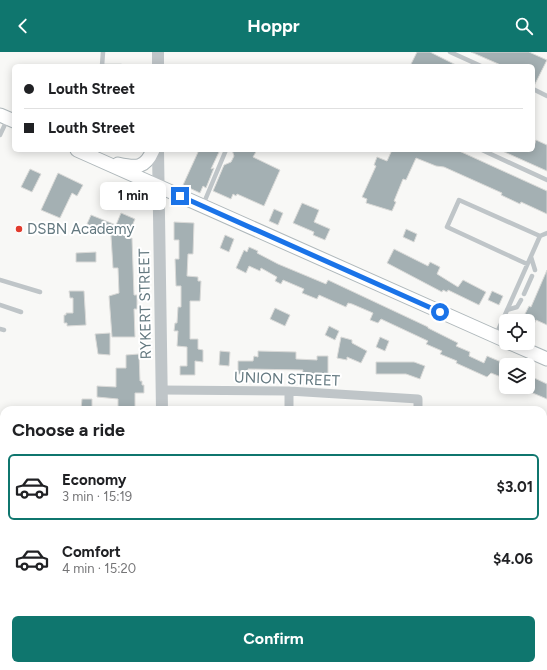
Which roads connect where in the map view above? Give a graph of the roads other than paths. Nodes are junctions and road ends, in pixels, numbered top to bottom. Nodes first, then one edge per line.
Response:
1 (103, 52) edge
2 (158, 52) edge
3 (450, 52) edge
4 (102, 64) edge
5 (158, 64) edge
6 (477, 64) edge
7 (535, 90) edge
8 (547, 96) edge
9 (7, 118) edge
10 (0, 135) edge
11 (81, 152) edge
12 (152, 152) edge
13 (158, 152) edge
14 (225, 152) edge
15 (486, 152) edge
16 (97, 160) junction
17 (547, 180) edge
18 (160, 187) junction
19 (202, 206) junction
20 (547, 233) edge
21 (540, 236) junction
22 (531, 257) junction
23 (527, 264) junction
24 (535, 270) dead end
25 (532, 276) dead end
26 (0, 280) edge
27 (40, 292) dead end
28 (524, 294) dead end
29 (521, 300) dead end
30 (0, 305) edge
31 (507, 310) junction
32 (21, 312) dead end
33 (506, 314) edge
34 (499, 339) edge
35 (525, 350) edge
36 (547, 360) edge
37 (162, 390) junction
38 (289, 391) junction
39 (162, 406) edge
40 (289, 406) edge
41 (418, 406) edge

1 - 4 lane
2 - 5 street
3 - 6 lane
7 - 8 lane
9 - 10 lane
11 - 16 main road
12 - 16 main road
13 - 18 street, RYKERT STREET
14 - 19 lane
15 - 17 lane
16 - 18 main road
18 - 19 main road
18 - 37 street, RYKERT STREET
19 - 34 main road
20 - 21 lane
21 - 22 lane
21 - 23 lane
22 - 23 lane
22 - 24 lane
23 - 31 lane
25 - 28 lane
26 - 27 lane
29 - 31 lane
30 - 32 lane
31 - 33 lane
35 - 36 main road
37 - 38 street, UNION STREET
37 - 39 street, RYKERT STREET
38 - 40 street
38 - 41 street, UNION STREET

